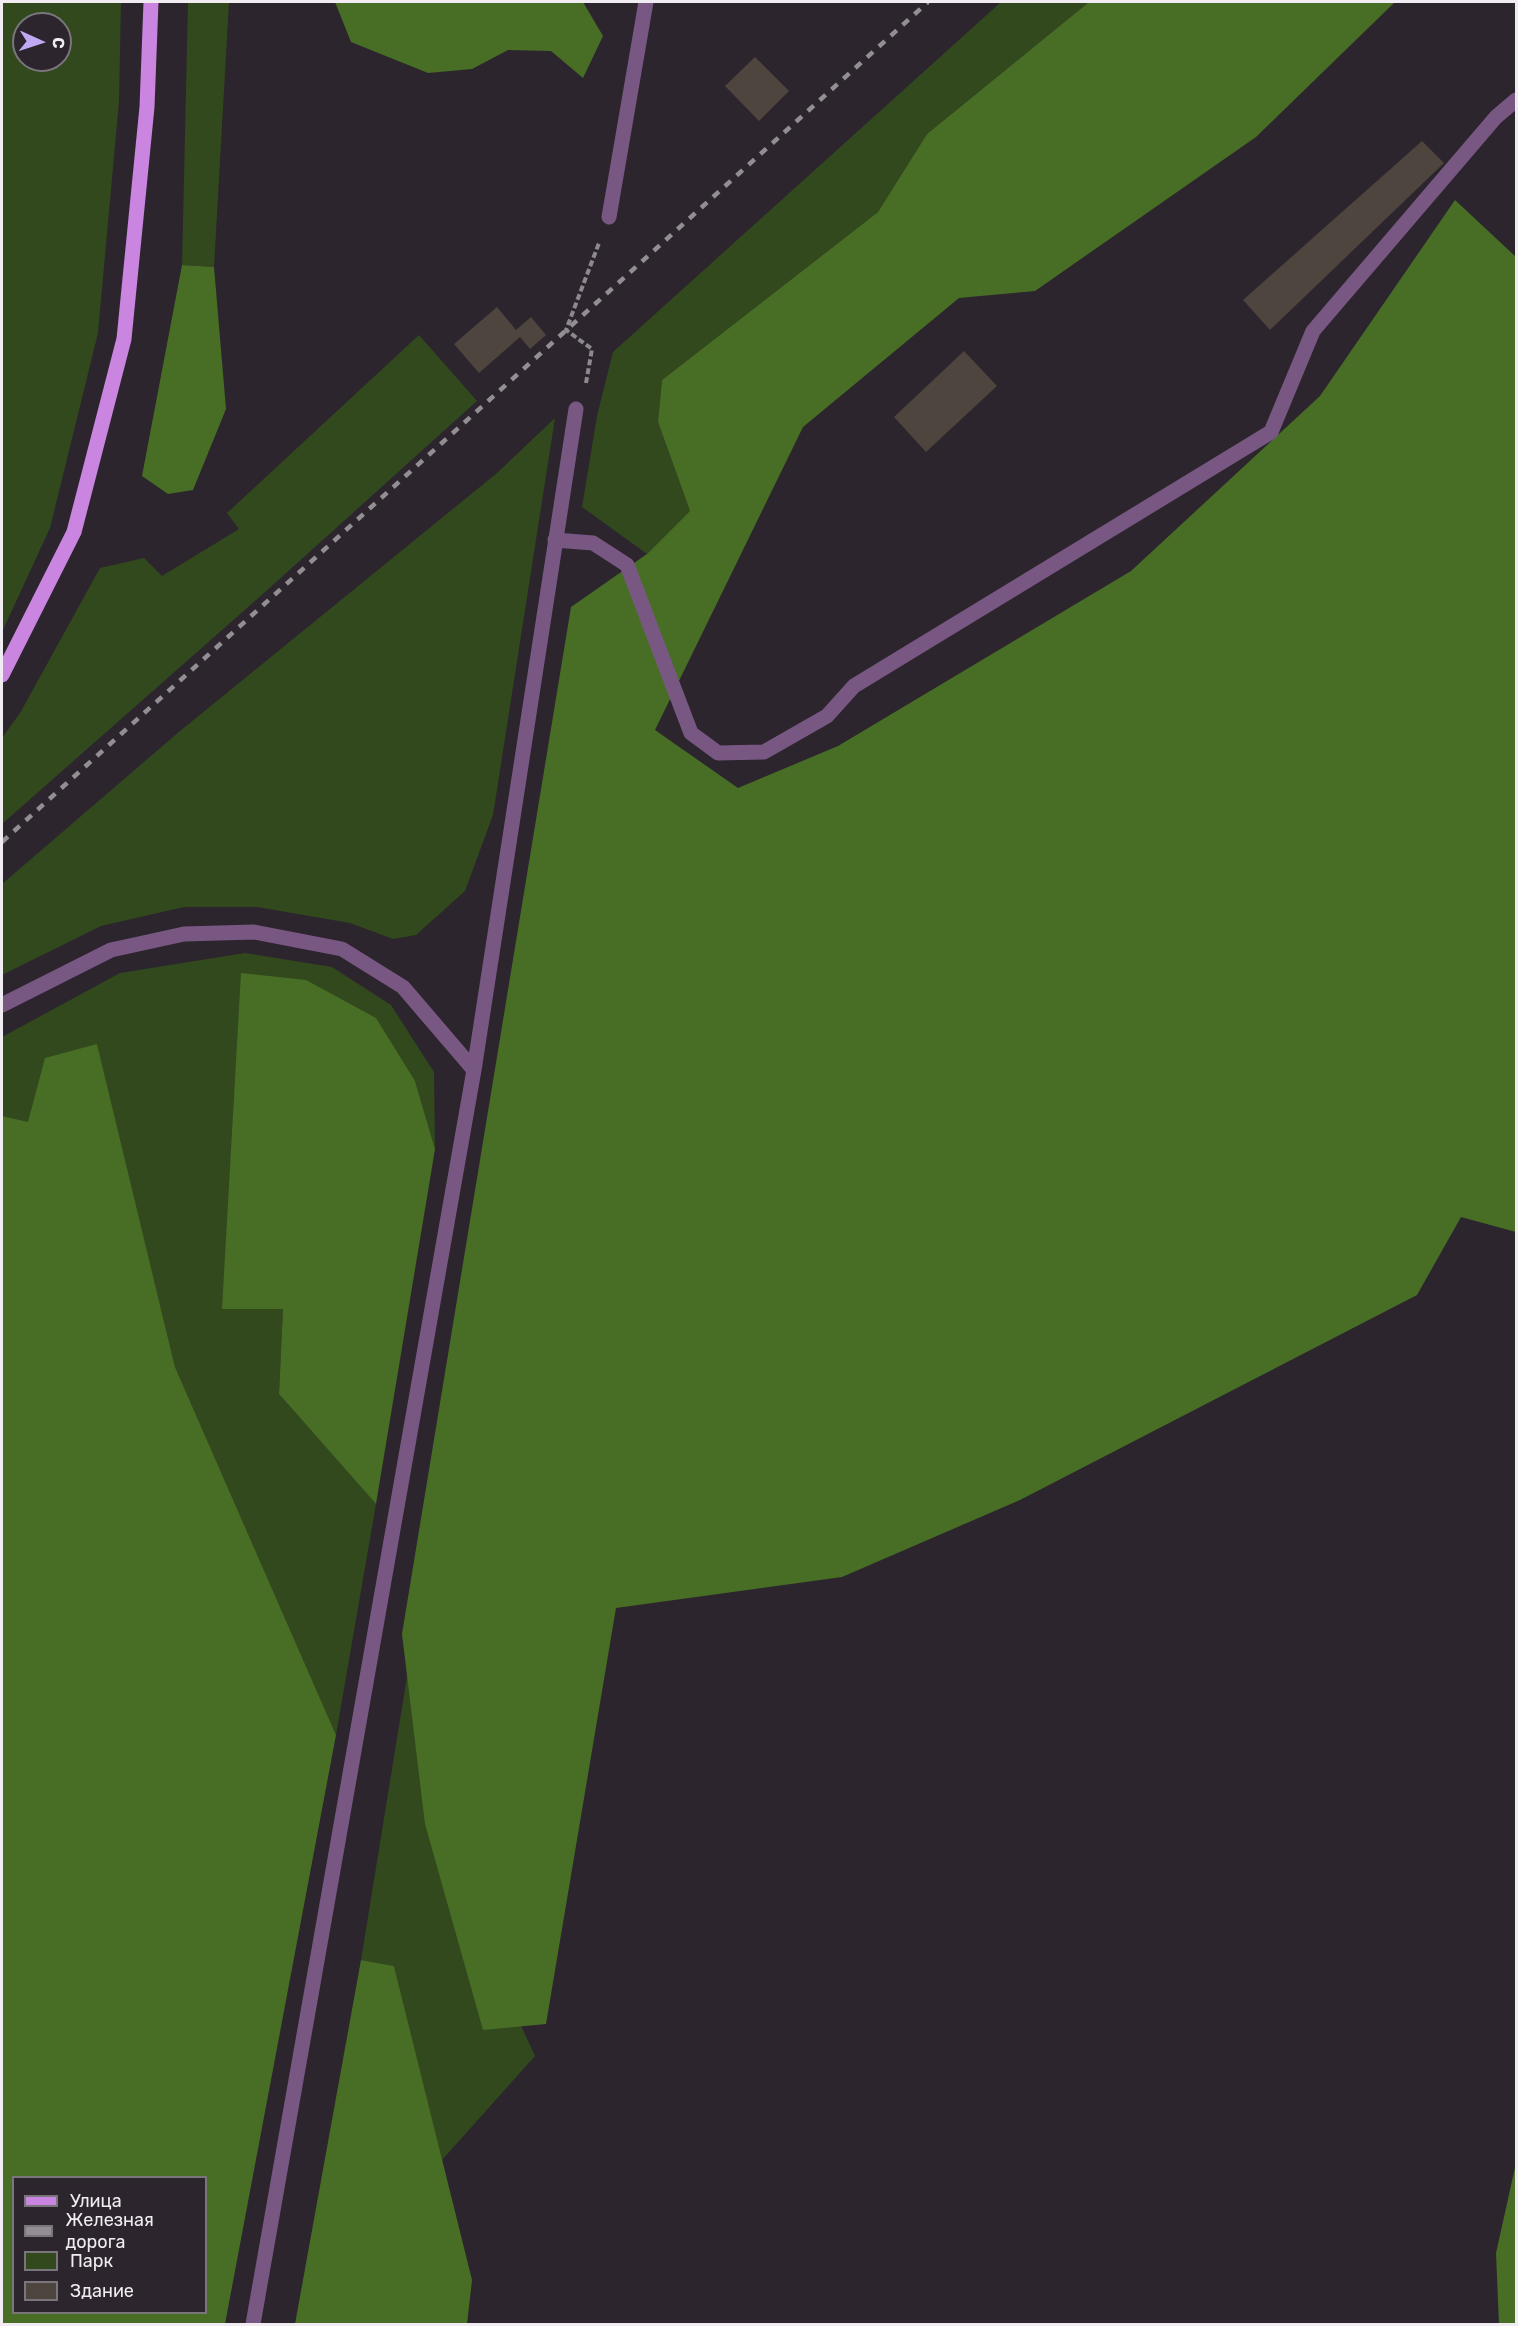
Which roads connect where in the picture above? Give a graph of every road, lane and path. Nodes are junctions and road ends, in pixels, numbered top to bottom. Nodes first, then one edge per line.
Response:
1 (151, 2) edge
2 (646, 2) edge
3 (1516, 100) edge
4 (609, 217) joint
5 (576, 409) joint
6 (555, 540) junction
7 (2, 675) edge
8 (2, 1005) edge
9 (474, 1070) junction
10 (253, 2325) edge

1 - 7 main road
2 - 4 street
3 - 6 street
4 - 5 path
5 - 6 street
6 - 9 street
8 - 9 street
9 - 10 street

